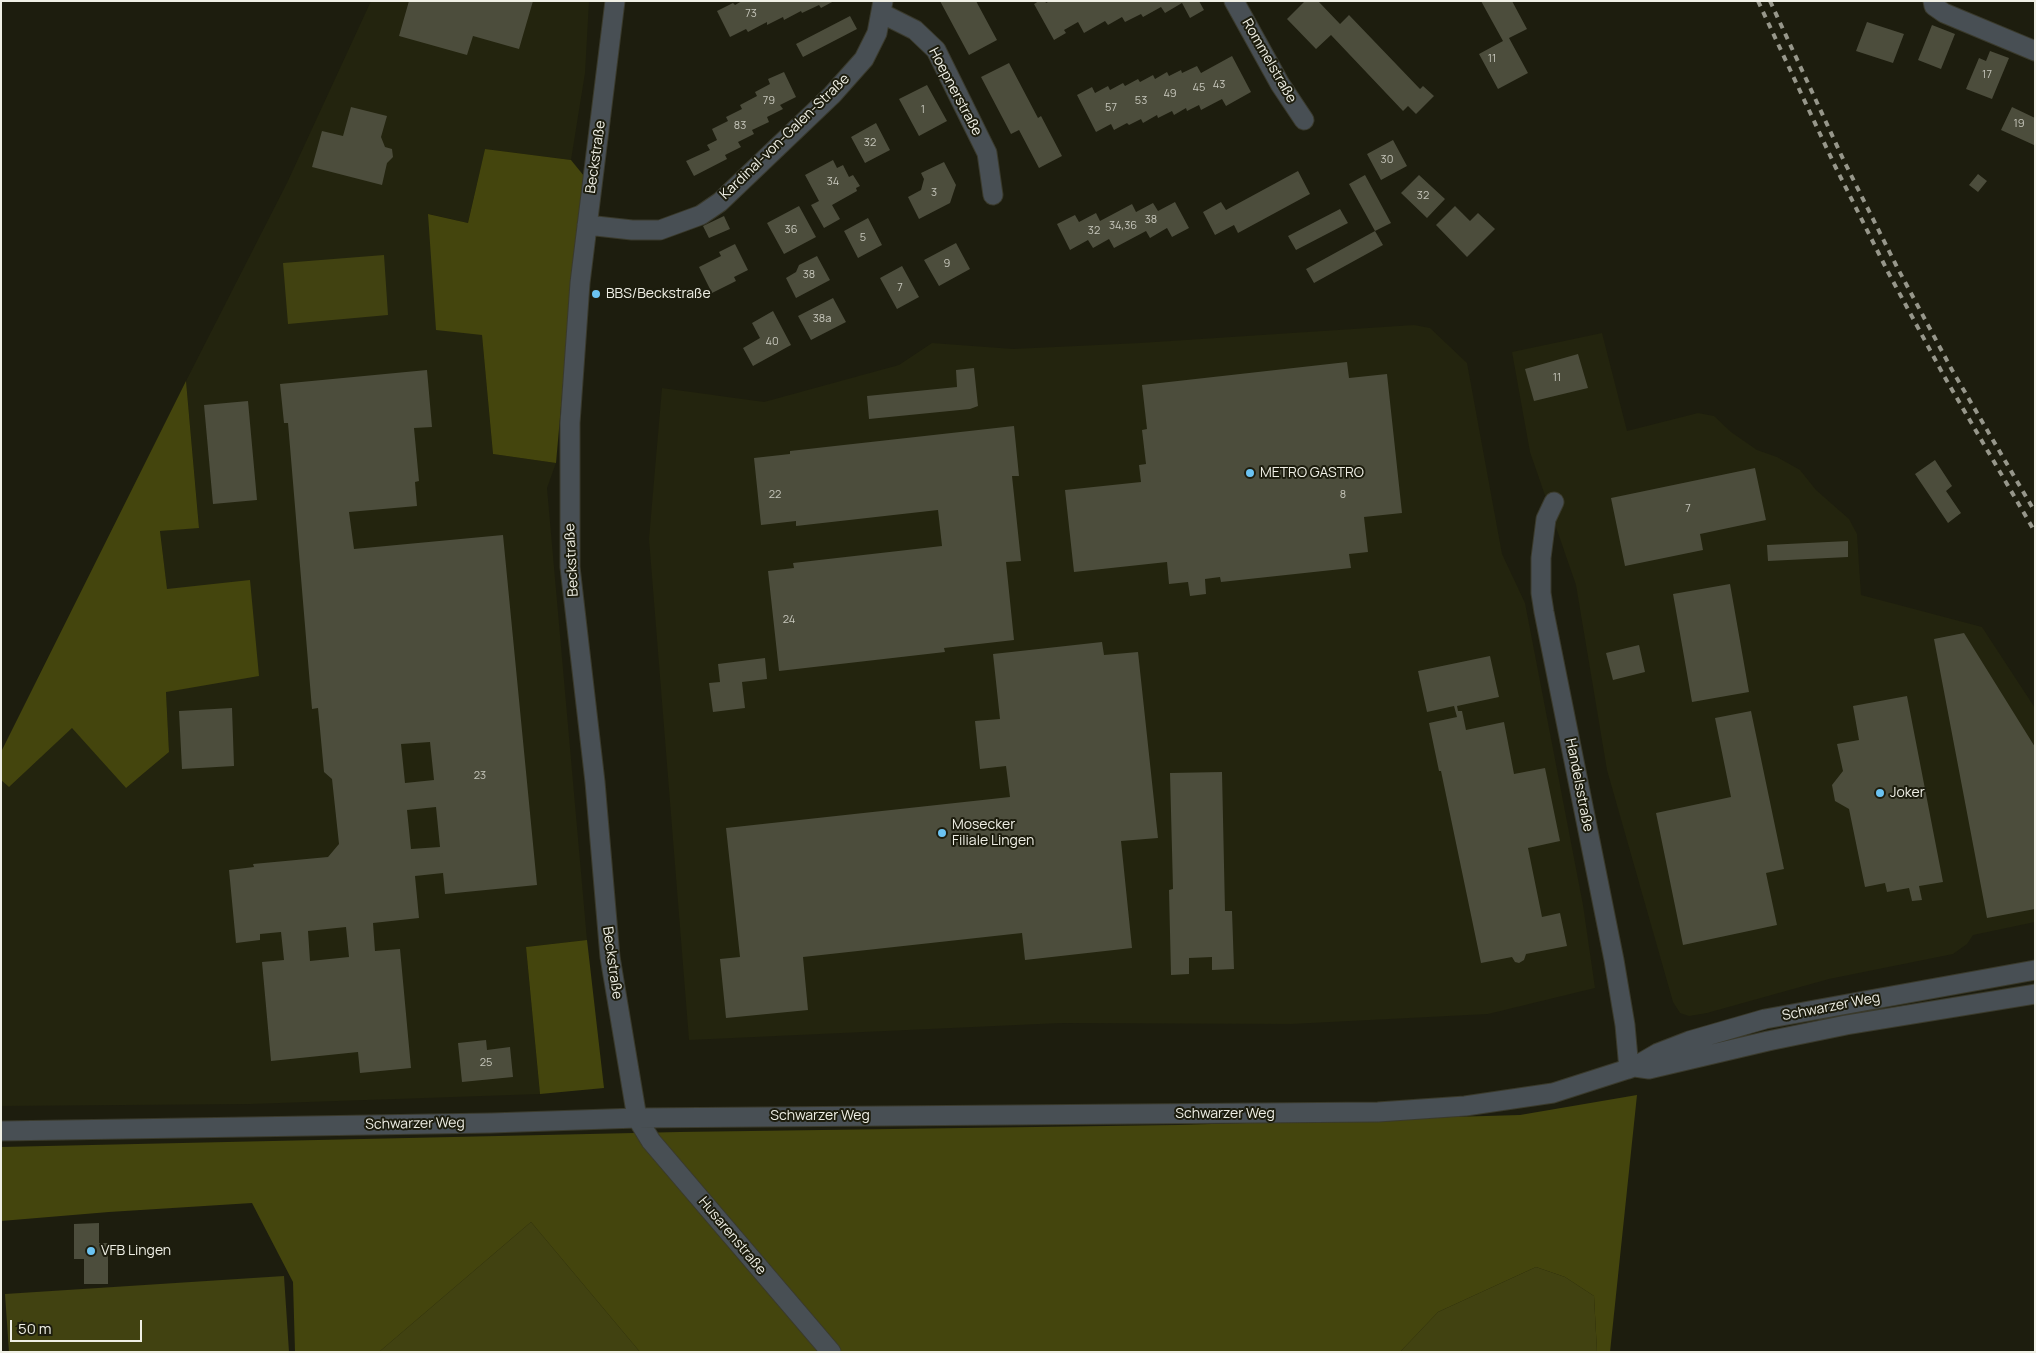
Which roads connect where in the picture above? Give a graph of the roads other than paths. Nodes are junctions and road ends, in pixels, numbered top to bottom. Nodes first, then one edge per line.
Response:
1 (616, 1) edge
2 (1234, 1) edge
3 (1933, 1) edge
4 (882, 7) edge
5 (2035, 51) edge
6 (1304, 120) dead end
7 (994, 195) dead end
8 (587, 225) junction
9 (1554, 502) dead end
10 (2035, 970) edge
11 (2035, 994) edge
12 (1632, 1068) junction
13 (637, 1118) junction
14 (1, 1131) edge
15 (831, 1352) edge

1 - 8 street, Beckstraße
2 - 6 street, Rommelstraße
3 - 5 street
4 - 7 street, Hoepnerstraße
4 - 8 street, Kardinal-von-Galen-Straße
8 - 13 street, Beckstraße
9 - 12 street, Handelsstraße
10 - 12 street, Schwarzer Weg
11 - 12 street, Schwarzer Weg
12 - 13 street, Schwarzer Weg
13 - 14 street, Schwarzer Weg
13 - 15 street, Husarenstraße

